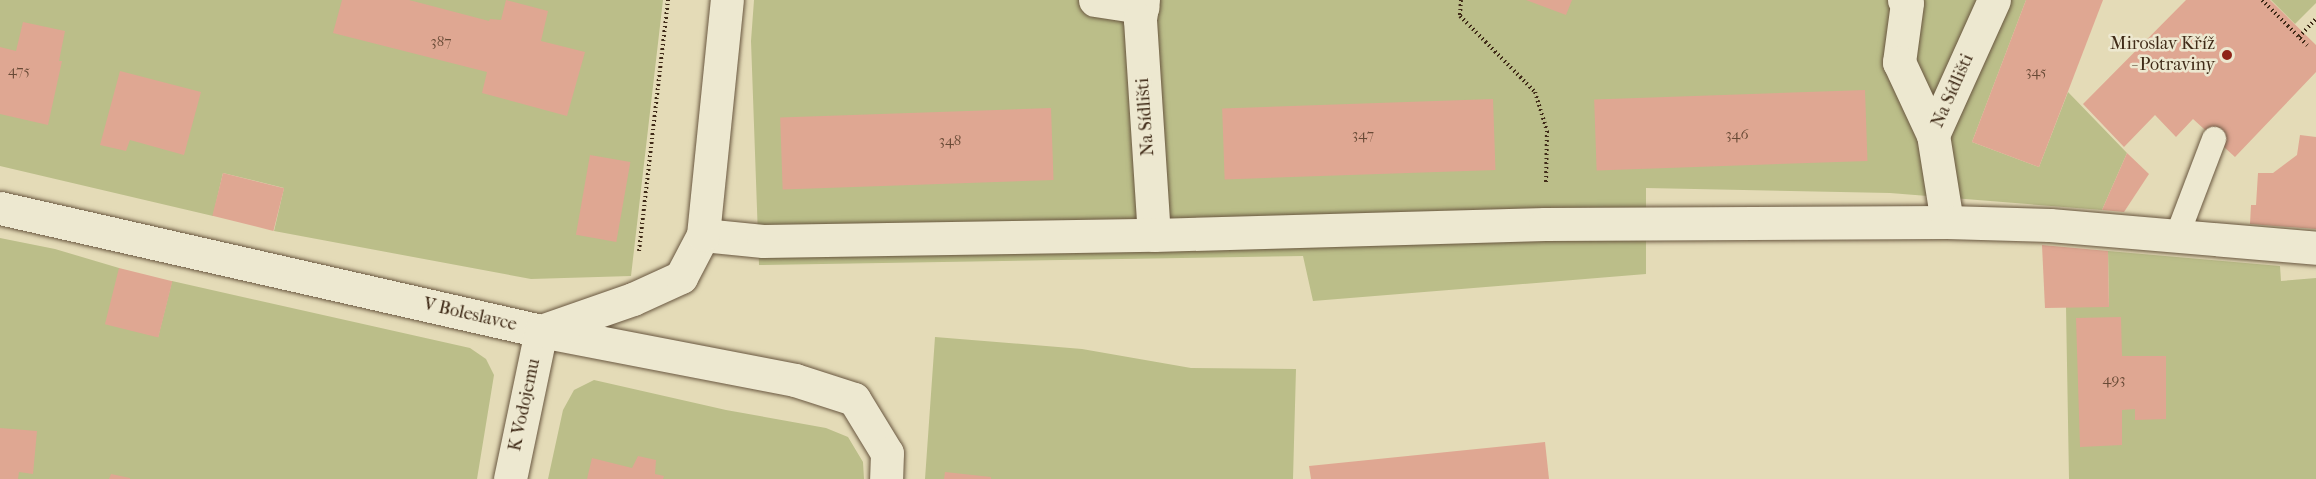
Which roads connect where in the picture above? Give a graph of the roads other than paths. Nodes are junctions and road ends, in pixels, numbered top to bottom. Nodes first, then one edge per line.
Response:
1 (727, 0) edge
2 (1095, 0) edge
3 (1904, 0) edge
4 (1994, 0) edge
5 (1142, 3) edge
6 (1933, 135) junction
7 (2214, 138) dead end
8 (0, 208) edge
9 (1947, 222) junction
10 (703, 235) junction
11 (1154, 235) junction
12 (2177, 237) junction
13 (2316, 248) edge
14 (541, 331) junction
15 (510, 479) edge
16 (886, 479) edge

1 - 10 street
2 - 5 street
3 - 6 street
4 - 6 street, Na Sídlišti
5 - 11 street, Na Sídlišti
6 - 9 street, Na Sídlišti
7 - 12 lane
8 - 14 street, V Boleslavce
9 - 11 street
9 - 12 street
10 - 11 street
10 - 14 street
12 - 13 street
14 - 15 street, K Vodojemu
14 - 16 street, V Boleslavce

